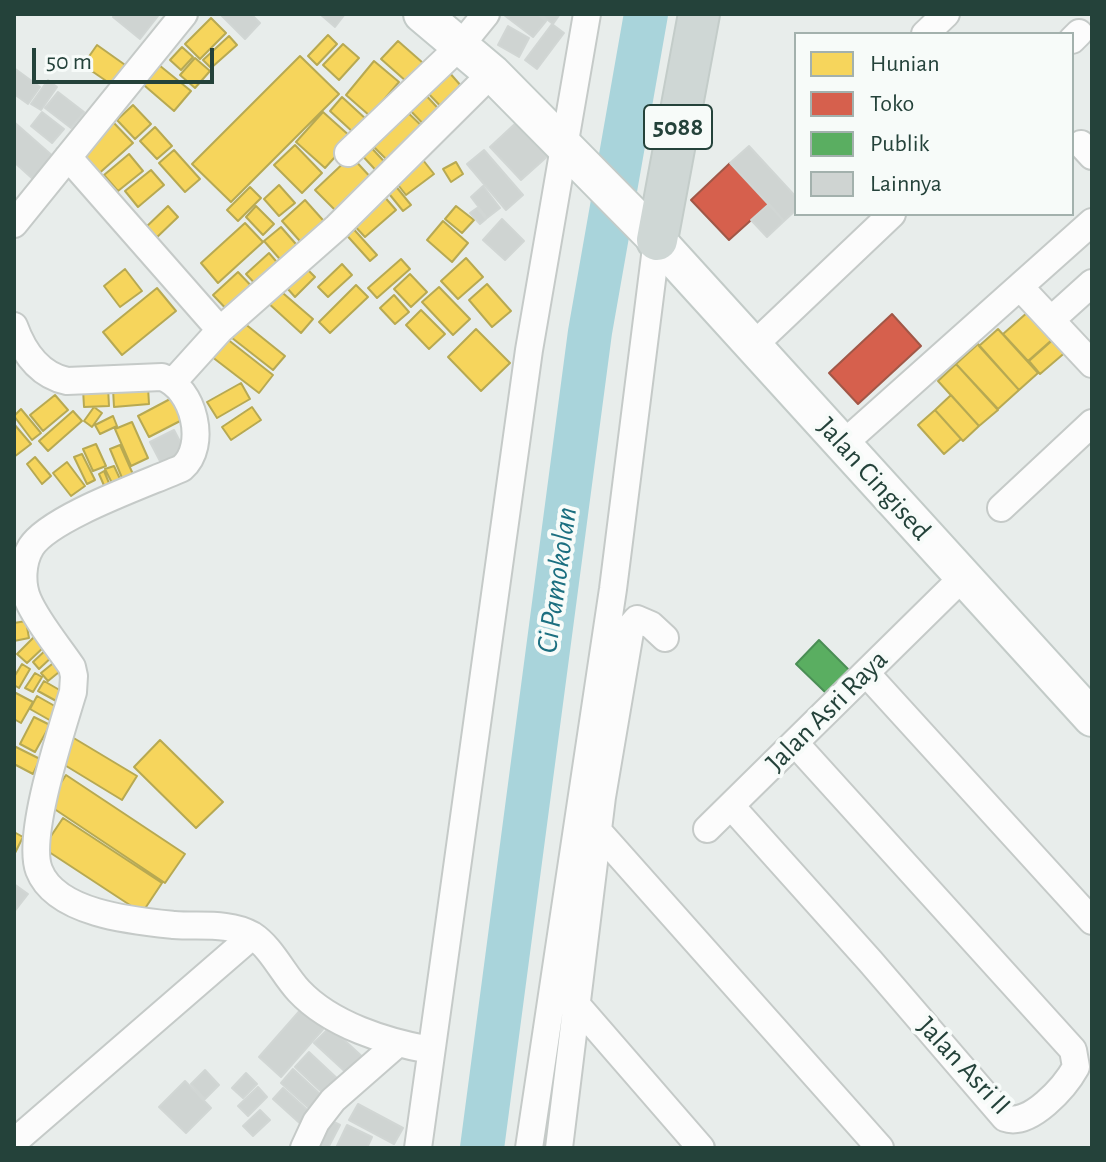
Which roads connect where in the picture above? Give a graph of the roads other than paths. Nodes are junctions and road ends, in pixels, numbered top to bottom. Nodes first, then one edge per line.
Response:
1 (184, 14) edge
2 (422, 14) edge
3 (486, 14) edge
4 (587, 14) edge
5 (699, 14) edge
6 (946, 14) edge
7 (927, 32) edge
8 (460, 46) junction
9 (492, 73) junction
10 (564, 147) junction
11 (348, 153) dead end
12 (68, 157) junction
13 (890, 216) edge
14 (1092, 222) edge
15 (14, 224) edge
16 (650, 234) junction
17 (1092, 283) edge
18 (1020, 287) junction
19 (1051, 320) junction
20 (14, 326) edge
21 (220, 330) junction
22 (754, 345) junction
23 (1092, 364) edge
24 (173, 382) junction
25 (1092, 423) edge
26 (842, 445) junction
27 (1001, 508) dead end
28 (954, 585) junction
29 (665, 638) dead end
30 (866, 673) junction
31 (1092, 718) edge
32 (795, 743) junction
33 (592, 797) junction
34 (731, 806) junction
35 (707, 829) dead end
36 (587, 832) junction
37 (26, 866) edge
38 (1092, 921) edge
39 (252, 936) junction
40 (576, 1004) junction
41 (397, 1044) junction
42 (430, 1050) junction
43 (14, 1142) edge
44 (865, 1143) edge
45 (304, 1148) edge
46 (418, 1148) edge
47 (529, 1148) edge
48 (559, 1148) edge
49 (701, 1148) edge

1 - 12 street
2 - 8 main road, Jalan Cingised
3 - 8 street
4 - 10 street
5 - 16 main road, 5088
6 - 7 street
8 - 9 main road, Jalan Cingised
8 - 11 street
9 - 10 main road, Jalan Cingised
9 - 21 street
10 - 16 main road, Jalan Cingised
10 - 42 street
12 - 15 street
12 - 21 street
13 - 22 street
14 - 18 street
16 - 22 main road, Jalan Cingised
16 - 33 street
17 - 19 street
18 - 19 street
18 - 26 street
19 - 23 street
20 - 24 street
21 - 24 street
22 - 26 main road, Jalan Cingised
24 - 37 street
25 - 27 street
26 - 28 main road, Jalan Cingised
28 - 30 street, Jalan Asri Raya
28 - 31 main road, Jalan Cingised
29 - 33 street
30 - 32 street, Jalan Asri Raya
30 - 38 street
32 - 34 street, Jalan Asri Raya
32 - 34 street, Jalan Asri II
33 - 36 street
34 - 35 street, Jalan Asri Raya
36 - 40 street
36 - 44 street
36 - 47 street
37 - 39 street
39 - 41 street
39 - 43 street
40 - 48 street
40 - 49 street
41 - 42 street
41 - 45 street
42 - 46 street

